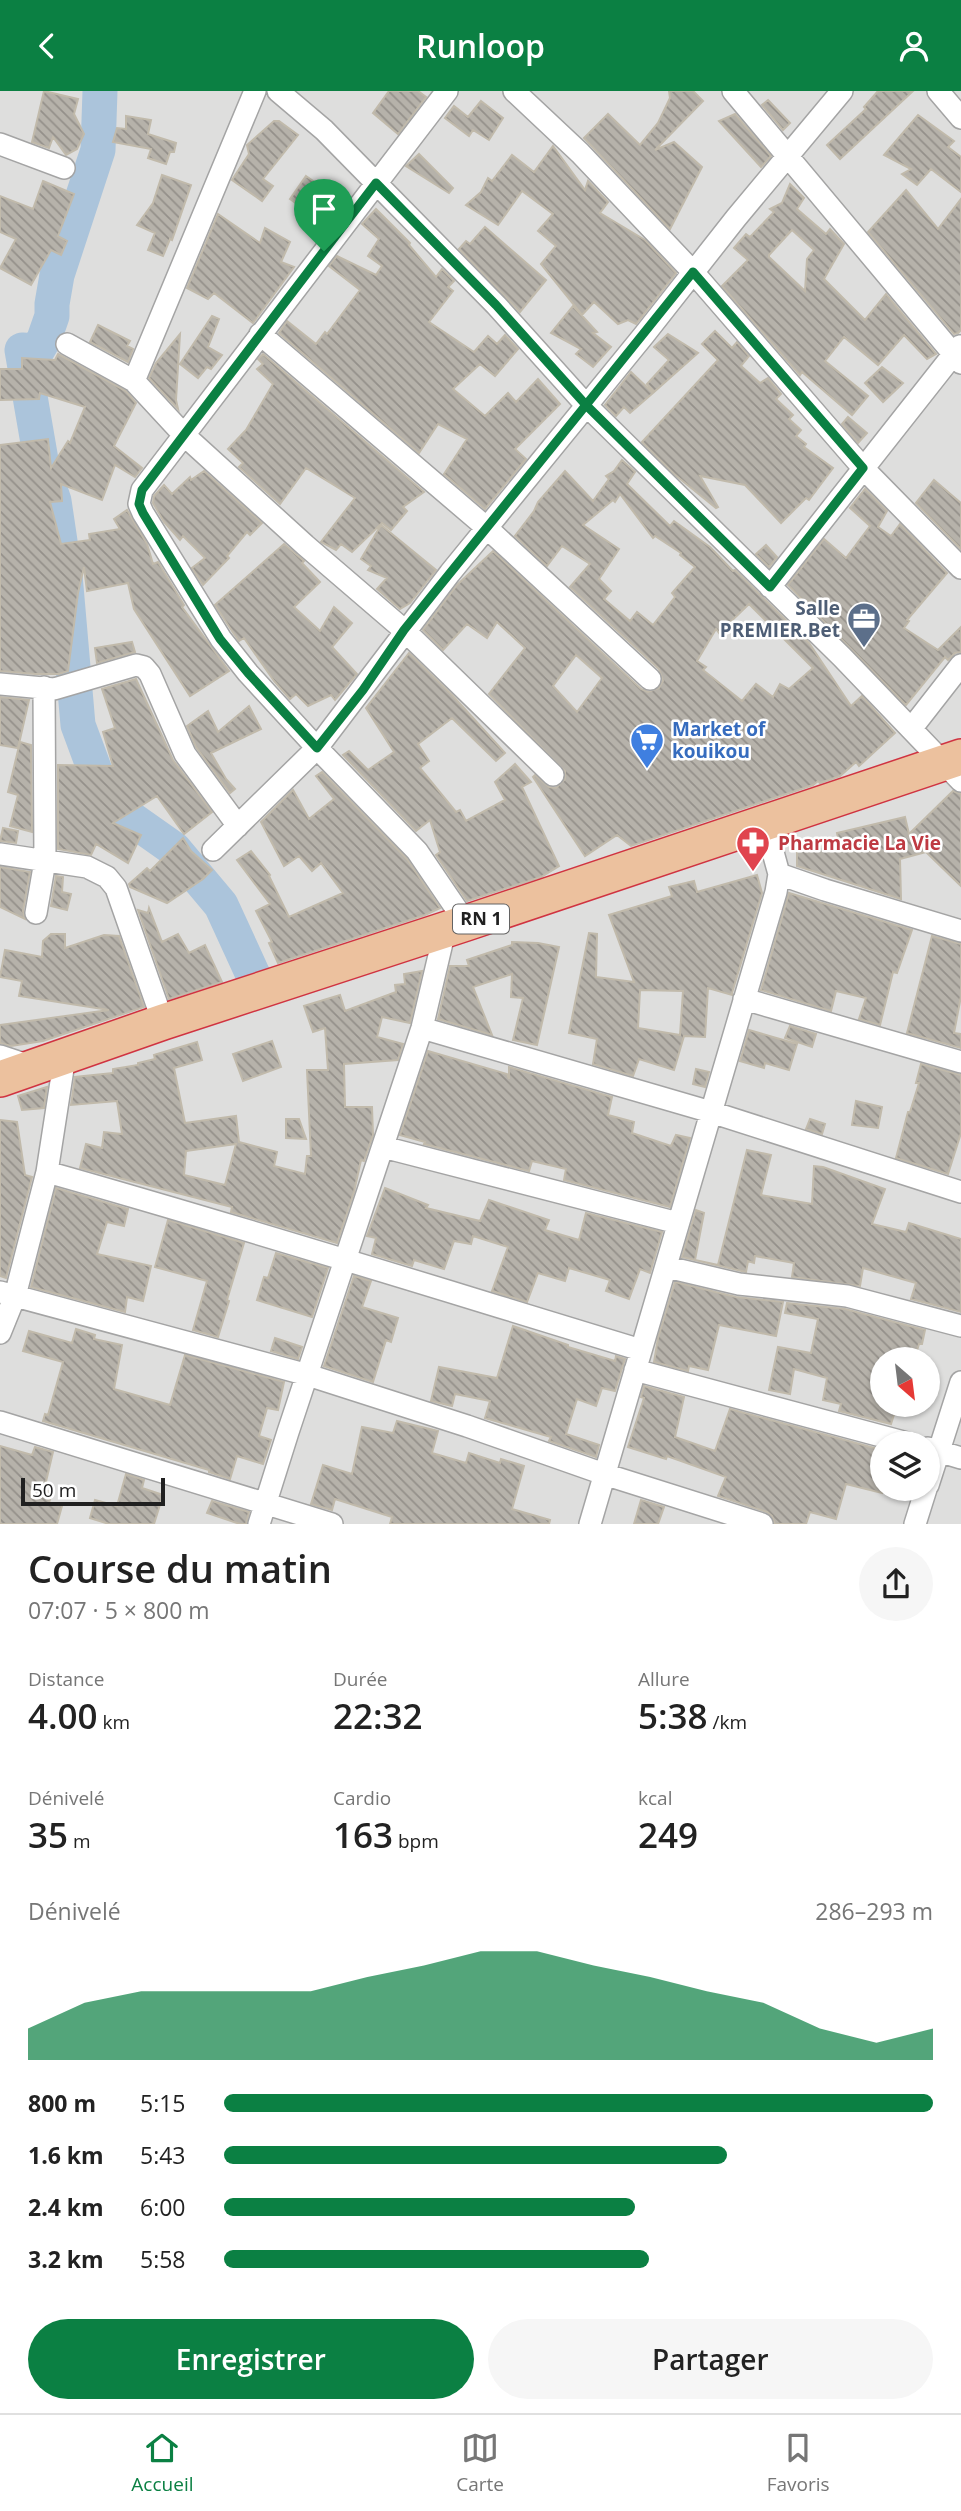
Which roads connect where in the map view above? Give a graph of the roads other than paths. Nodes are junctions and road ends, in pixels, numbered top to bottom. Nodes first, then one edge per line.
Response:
1 (255, 91) edge
2 (278, 91) edge
3 (447, 91) edge
4 (514, 91) edge
5 (733, 91) edge
6 (842, 91) edge
7 (938, 91) edge
8 (961, 118) edge
9 (0, 144) edge
10 (788, 155) junction
11 (64, 168) dead end
12 (376, 183) junction
13 (693, 272) junction
14 (260, 334) junction
15 (67, 344) dead end
16 (958, 354) edge
17 (134, 381) junction
18 (586, 405) junction
19 (184, 435) junction
20 (863, 468) junction
21 (487, 528) junction
22 (961, 568) edge
23 (770, 587) junction
24 (404, 630) junction
25 (961, 665) edge
26 (650, 679) dead end
27 (0, 684) edge
28 (44, 687) junction
29 (911, 729) junction
30 (317, 748) junction
31 (955, 767) edge
32 (553, 775) dead end
33 (765, 823) junction
34 (239, 826) junction
35 (213, 850) dead end
36 (0, 854) edge
37 (45, 861) junction
38 (779, 874) junction
39 (36, 913) dead end
40 (456, 927) junction
41 (961, 931) edge
42 (744, 999) junction
43 (163, 1022) junction
44 (422, 1028) junction
45 (0, 1056) edge
46 (65, 1056) junction
47 (961, 1062) edge
48 (33, 1067) junction
49 (0, 1079) edge
50 (710, 1112) junction
51 (383, 1147) junction
52 (47, 1172) junction
53 (961, 1192) edge
54 (678, 1223) junction
55 (345, 1261) junction
56 (667, 1267) junction
57 (8, 1294) edge
58 (961, 1326) edge
59 (0, 1333) edge
60 (638, 1360) junction
61 (308, 1375) junction
62 (961, 1382) edge
63 (0, 1422) edge
64 (870, 1431) edge
65 (940, 1433) edge
66 (940, 1452) edge
67 (961, 1458) edge
68 (604, 1474) junction
69 (922, 1501) edge
70 (266, 1503) junction
71 (259, 1524) edge
72 (332, 1524) edge
73 (590, 1524) edge
74 (762, 1524) edge
75 (915, 1524) edge

1 - 17 street
2 - 12 street
3 - 12 street
4 - 13 street
5 - 10 street
6 - 10 street
7 - 8 street
9 - 11 street
10 - 13 street
10 - 16 street
12 - 14 street
12 - 18 street
13 - 18 street
13 - 20 street
14 - 19 street
14 - 21 street
15 - 17 street
16 - 20 street
17 - 19 street
18 - 21 street
18 - 23 street
19 - 24 street
19 - 30 street
20 - 22 street
20 - 23 street
21 - 24 street
21 - 26 street
23 - 29 street
24 - 30 street
24 - 32 street
25 - 29 street
27 - 28 street
28 - 34 street
28 - 37 street
29 - 31 street
30 - 34 street
30 - 40 street
31 - 33 highway, RN 1
33 - 38 street
33 - 40 highway, RN 1
34 - 35 street
36 - 37 street
37 - 39 street
37 - 43 street
38 - 41 street
38 - 42 street
40 - 43 highway, RN 1
40 - 44 street
42 - 47 street
42 - 50 street
43 - 46 highway, RN 1
44 - 50 street
44 - 51 street
45 - 48 street
46 - 48 highway, RN 1
46 - 52 street
48 - 49 highway, RN 1
50 - 53 street
50 - 54 street
51 - 54 street
51 - 55 street
52 - 55 street
52 - 57 street
54 - 56 street
55 - 60 street
55 - 61 street
56 - 58 street
56 - 60 street
57 - 59 street
57 - 61 street
60 - 64 street
60 - 68 street
61 - 68 street
61 - 70 street
62 - 65 street
63 - 70 street
66 - 67 street
68 - 73 street
68 - 74 street
69 - 75 street
70 - 71 street
70 - 72 street

